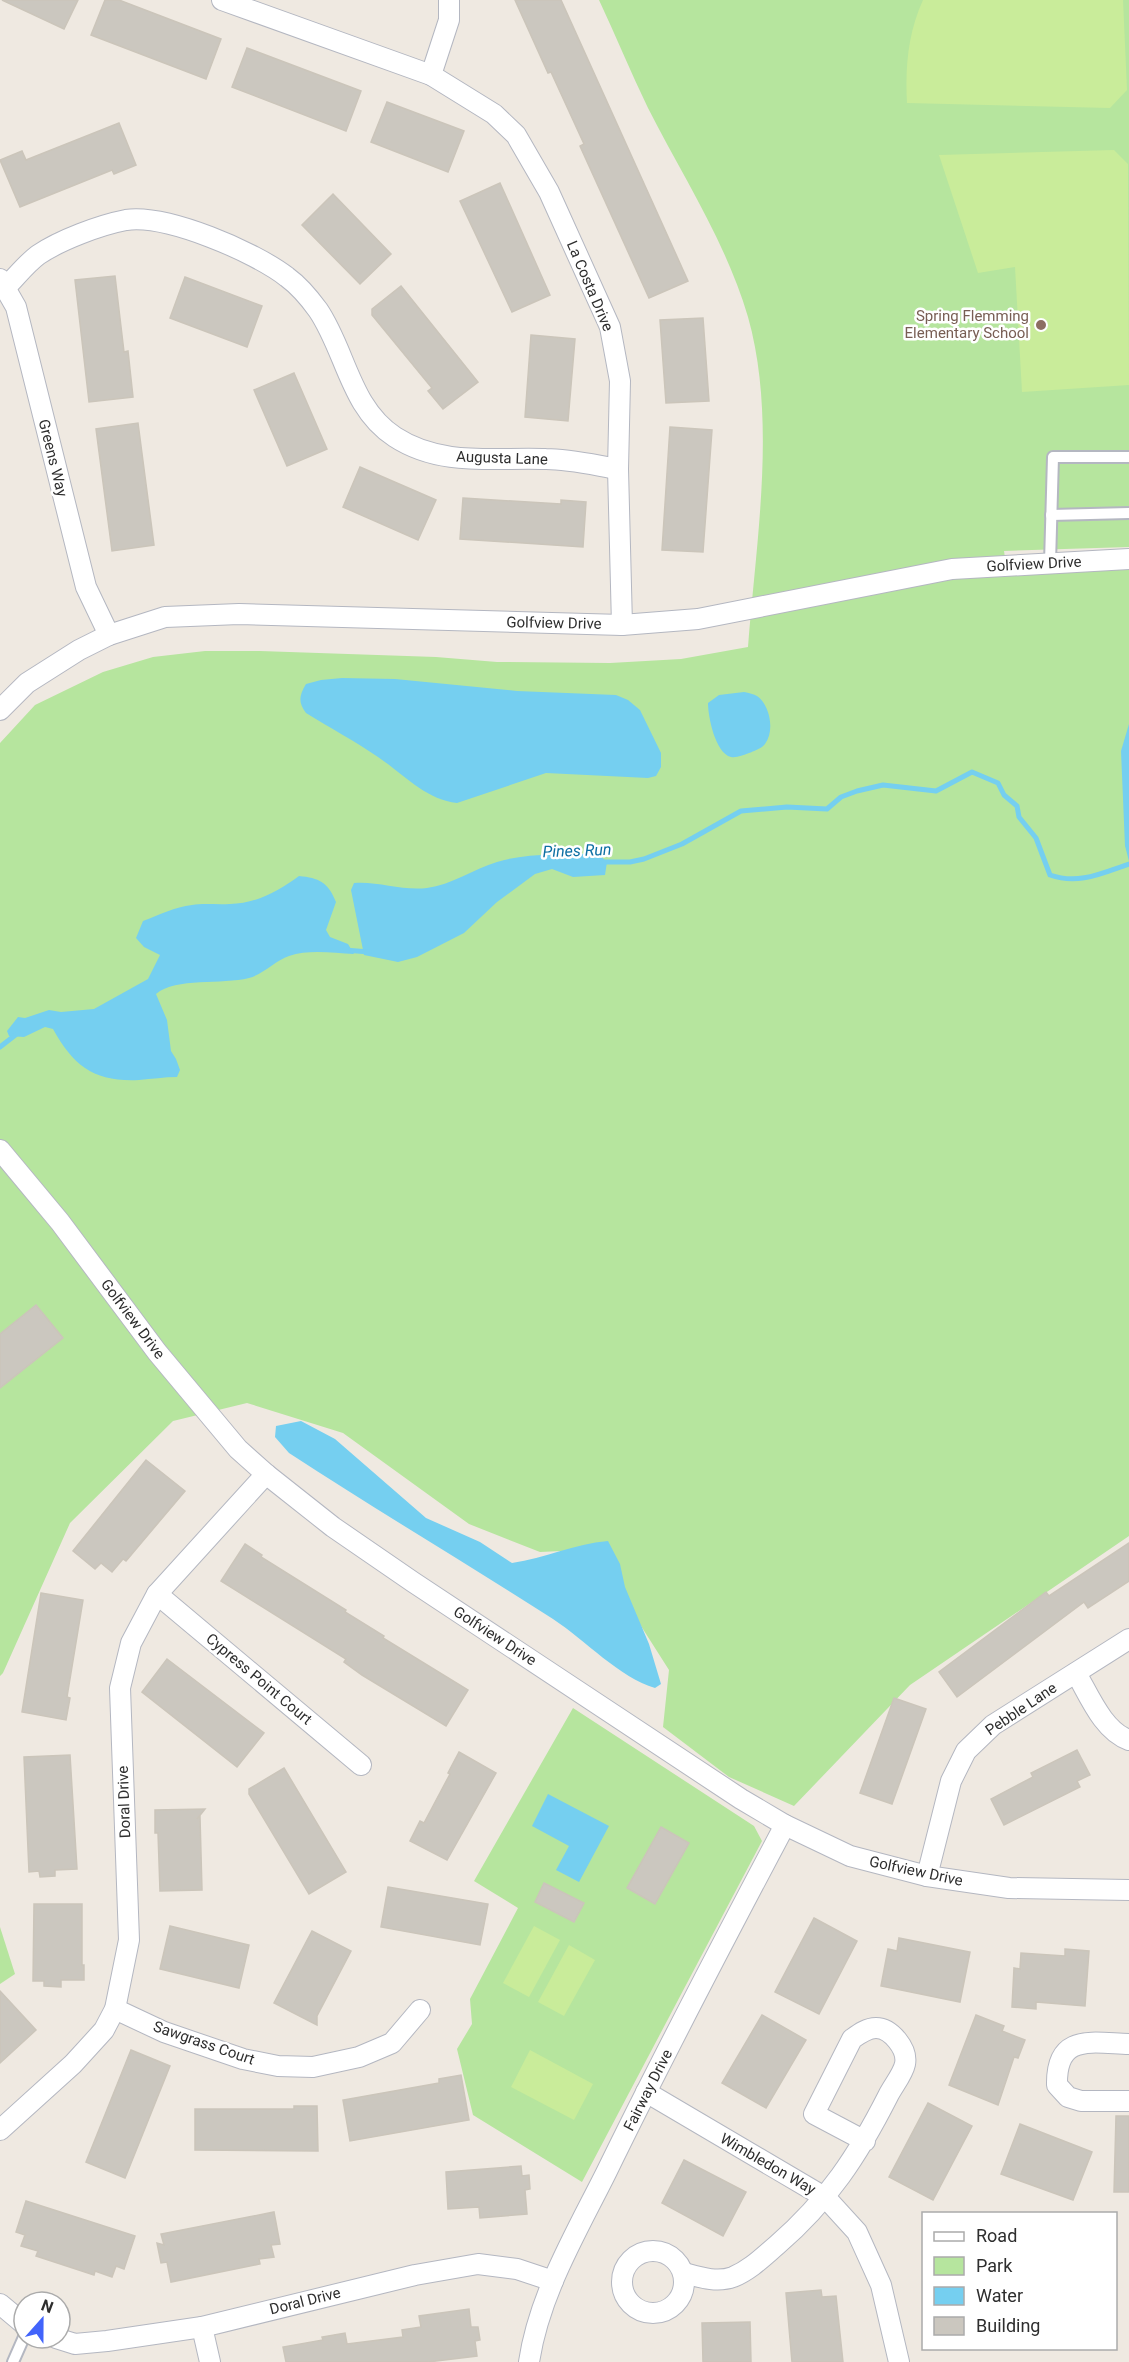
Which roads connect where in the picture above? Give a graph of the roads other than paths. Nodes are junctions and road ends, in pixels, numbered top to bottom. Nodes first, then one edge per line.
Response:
1 (222, 0) edge
2 (449, 0) edge
3 (431, 75) junction
4 (3, 283) edge
5 (1129, 457) edge
6 (618, 469) junction
7 (1129, 513) edge
8 (1051, 515) junction
9 (1129, 559) edge
10 (1050, 563) junction
11 (622, 625) junction
12 (109, 636) junction
13 (0, 710) edge
14 (0, 1150) edge
15 (266, 1474) junction
16 (157, 1594) junction
17 (1129, 1639) edge
18 (1076, 1673) junction
19 (1129, 1740) edge
20 (361, 1765) dead end
21 (785, 1825) junction
22 (927, 1876) junction
23 (1129, 1890) edge
24 (115, 2009) junction
25 (420, 2010) dead end
26 (1129, 2044) edge
27 (646, 2092) junction
28 (1129, 2101) edge
29 (0, 2130) edge
30 (866, 2142) junction
31 (826, 2198) junction
32 (684, 2273) dead end
33 (553, 2281) junction
34 (0, 2304) edge
35 (12, 2314) edge
36 (202, 2327) junction
37 (72, 2343) edge
38 (210, 2362) edge
39 (529, 2362) edge
40 (899, 2362) edge

1 - 3 street, La Costa Drive
2 - 3 street
3 - 6 street, La Costa Drive
4 - 6 street, Augusta Lane
4 - 12 street, Greens Way
5 - 8 lane
6 - 11 street, La Costa Drive
7 - 8 lane
8 - 10 lane
9 - 10 street, Golfview Drive
10 - 11 street, Golfview Drive
11 - 12 street, Golfview Drive
12 - 13 street, Golfview Drive
14 - 15 street, Golfview Drive
15 - 16 street, Doral Drive
15 - 21 street, Golfview Drive
16 - 20 street, Cypress Point Court
16 - 24 street, Doral Drive
17 - 18 street, Pebble Lane
18 - 19 street
18 - 22 street, Pebble Lane
21 - 22 street, Golfview Drive
21 - 27 street, Fairway Drive
22 - 23 street, Golfview Drive
24 - 25 street, Sawgrass Court
24 - 29 street, Doral Drive
26 - 28 street
27 - 31 street, Wimbledon Way
27 - 33 street, Fairway Drive
30 - 30 street
30 - 31 street
31 - 32 street
31 - 40 street, Wimbledon Way
33 - 36 street, Doral Drive
33 - 39 street, Fairway Drive
34 - 35 street
36 - 37 street, Doral Drive
36 - 38 street

